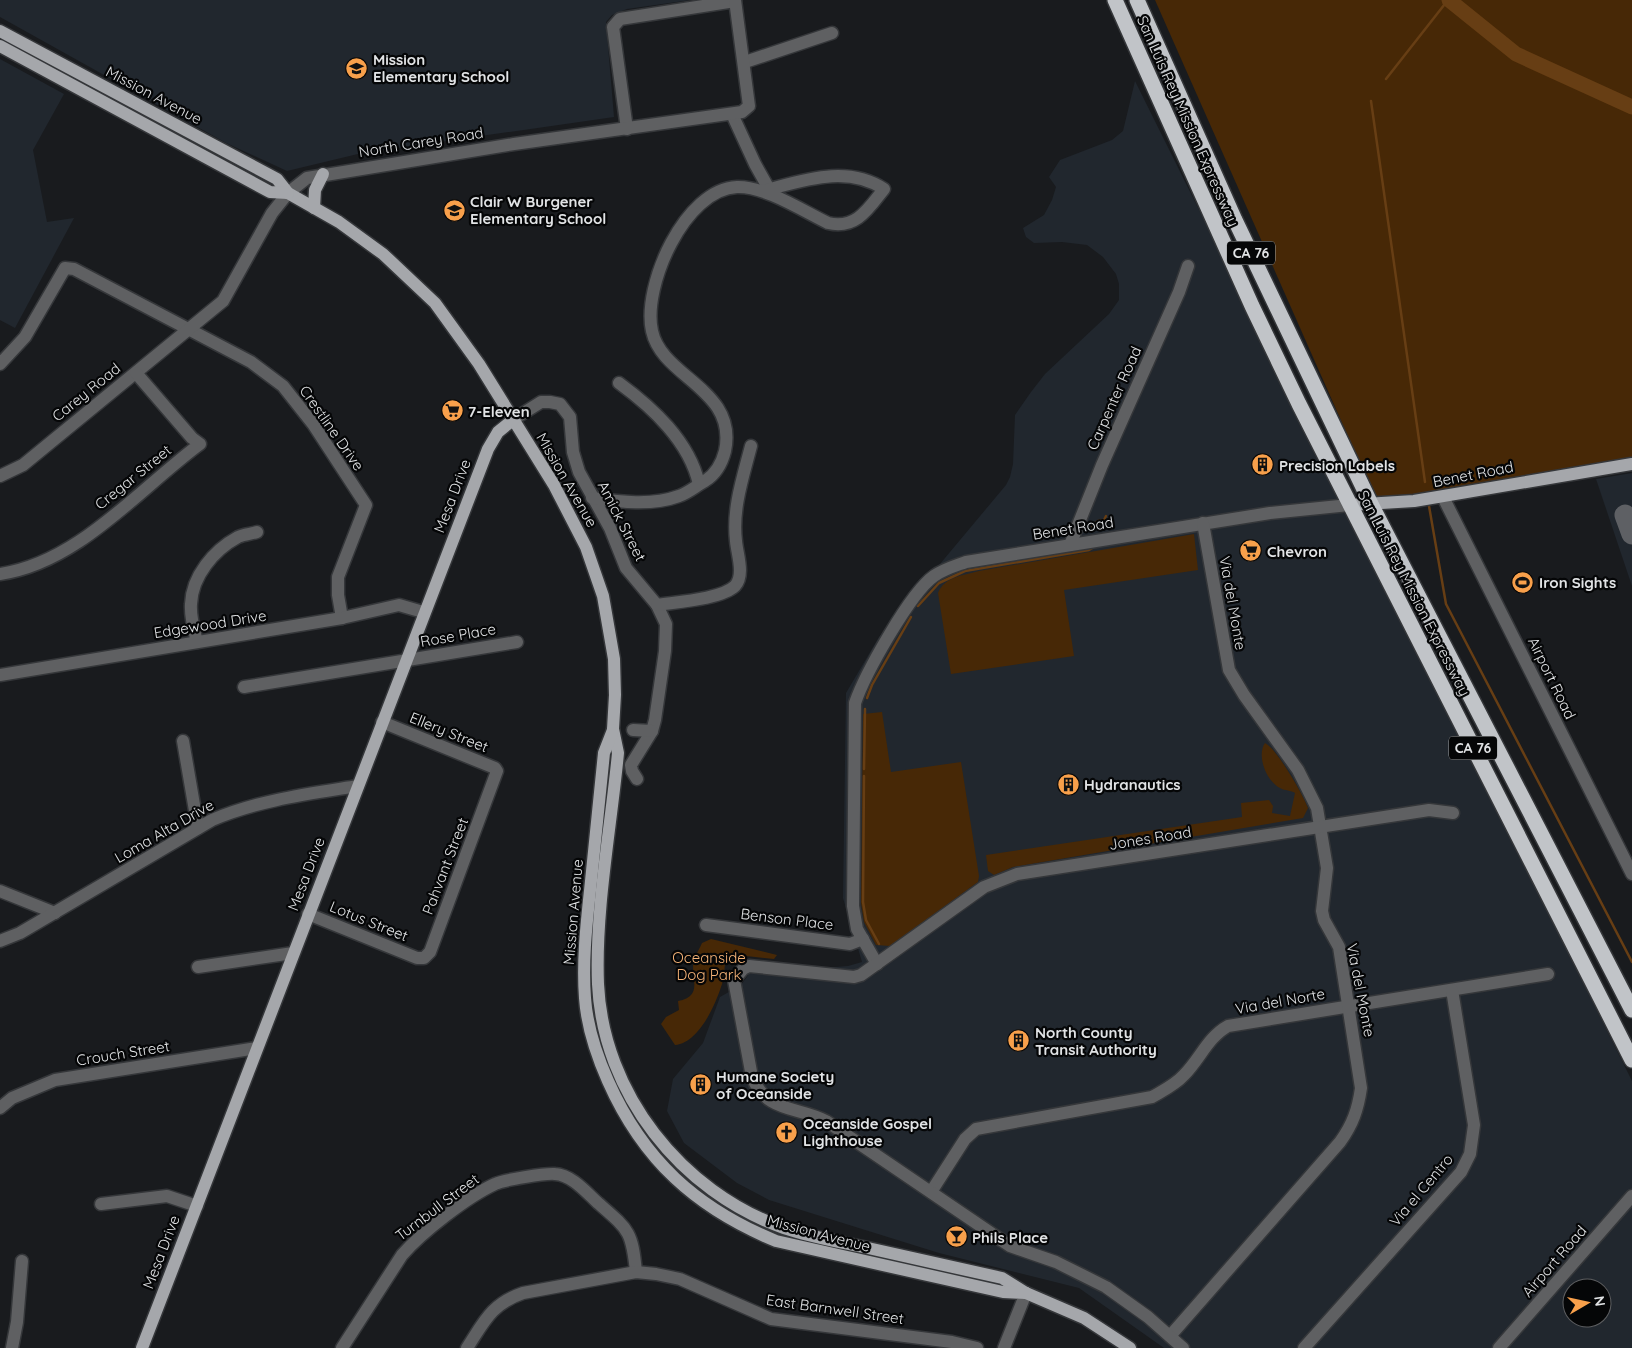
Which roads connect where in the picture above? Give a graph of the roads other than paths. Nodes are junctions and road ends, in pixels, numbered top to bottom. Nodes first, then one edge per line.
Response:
1 (735, 0) edge
2 (1114, 0) edge
3 (1137, 0) edge
4 (0, 31) edge
5 (832, 33) dead end
6 (0, 46) edge
7 (745, 62) junction
8 (732, 114) junction
9 (627, 130) junction
10 (323, 174) junction
11 (766, 190) junction
12 (288, 194) junction
13 (314, 208) junction
14 (1188, 266) dead end
15 (190, 328) junction
16 (0, 364) edge
17 (136, 373) junction
18 (620, 383) dead end
19 (514, 419) junction
20 (751, 446) dead end
21 (1632, 464) edge
22 (0, 476) edge
23 (698, 484) junction
24 (1443, 497) junction
25 (592, 498) junction
26 (1370, 504) junction
27 (1349, 505) junction
28 (1203, 523) junction
29 (257, 532) dead end
30 (1070, 545) junction
31 (0, 574) edge
32 (657, 605) junction
33 (423, 612) junction
34 (342, 618) junction
35 (197, 642) junction
36 (517, 642) dead end
37 (406, 660) junction
38 (0, 675) edge
39 (244, 687) dead end
40 (382, 722) junction
41 (633, 730) dead end
42 (652, 731) junction
43 (183, 741) dead end
44 (496, 777) joint
45 (637, 779) dead end
46 (358, 786) junction
47 (1453, 812) dead end
48 (1321, 827) junction
49 (198, 828) junction
50 (1632, 874) edge
51 (0, 891) edge
52 (55, 913) junction
53 (308, 914) junction
54 (706, 925) dead end
55 (863, 939) junction
56 (0, 941) edge
57 (293, 953) junction
58 (417, 958) joint
59 (877, 964) junction
60 (198, 967) dead end
61 (1548, 974) dead end
62 (1452, 990) junction
63 (1348, 1006) junction
64 (1632, 1010) edge
65 (257, 1048) junction
66 (1632, 1060) edge
67 (0, 1108) edge
68 (930, 1192) junction
69 (1629, 1202) edge
70 (101, 1204) dead end
71 (196, 1206) junction
72 (22, 1261) dead end
73 (636, 1272) junction
74 (1026, 1292) junction
75 (1170, 1336) junction
76 (12, 1348) edge
77 (142, 1348) edge
78 (342, 1348) edge
79 (467, 1348) edge
80 (977, 1348) edge
81 (1004, 1348) edge
82 (1130, 1348) edge
83 (1183, 1348) edge
84 (1304, 1348) edge
85 (1499, 1348) edge

1 - 7 street
1 - 9 street
2 - 27 highway, San Luis Rey Mission Expressway / CA 76
3 - 26 highway, San Luis Rey Mission Expressway / CA 76
4 - 12 main road, Mission Avenue
5 - 7 street
6 - 12 main road, Mission Avenue
7 - 8 street
8 - 9 street, North Carey Road
8 - 11 street
9 - 10 street, North Carey Road
10 - 12 street, North Carey Road
10 - 13 main road
11 - 11 street
11 - 23 street
12 - 13 main road, Mission Avenue
12 - 15 street, North Carey Road
13 - 19 main road, Mission Avenue
14 - 30 street, Carpenter Road
15 - 16 street, Crestline Drive
15 - 17 street, Carey Road
15 - 34 street, Crestline Drive
17 - 22 street, Carey Road
17 - 31 street, Cregar Street
18 - 23 street
19 - 25 street, Amick Street
19 - 33 main road, Mesa Drive
19 - 74 main road, Mission Avenue
20 - 32 street
21 - 24 main road, Benet Road
23 - 25 street
24 - 26 main road, Benet Road
24 - 50 street, Airport Road
25 - 32 street, Amick Street
26 - 27 main road, Benet Road
26 - 64 highway, San Luis Rey Mission Expressway / CA 76
27 - 28 street, Benet Road
27 - 66 highway, San Luis Rey Mission Expressway / CA 76
28 - 30 street, Benet Road
28 - 48 street, Via del Monte
29 - 35 street
30 - 55 street, Benet Road
32 - 42 street, Amick Street
33 - 34 street, Edgewood Drive
33 - 37 main road, Mesa Drive
34 - 35 street, Edgewood Drive
35 - 38 street, Edgewood Drive
36 - 37 street, Rose Place
37 - 39 street, Rose Place
37 - 40 main road, Mesa Drive
40 - 44 street, Ellery Street
40 - 46 main road, Mesa Drive
41 - 42 street
42 - 45 street, Amick Street
43 - 49 street
44 - 58 street, Pahvant Street
46 - 49 street, Loma Alta Drive
46 - 53 main road, Mesa Drive
47 - 48 street, Jones Road
48 - 59 street, Jones Road
48 - 63 street, Via del Monte
49 - 52 street, Loma Alta Drive
51 - 52 street
52 - 56 street, Loma Alta Drive
53 - 57 main road, Mesa Drive
53 - 58 street, Lotus Street
54 - 55 street, Benson Place
55 - 59 street, Benet Road
57 - 60 street
57 - 65 main road, Mesa Drive
59 - 68 street, Jones Road
61 - 62 street, Via del Norte
62 - 63 street, Via del Norte
62 - 84 street, Via el Centro
63 - 68 street, Via del Norte
63 - 75 street, Via del Monte
65 - 67 street, Crouch Street
65 - 71 main road, Mesa Drive
68 - 75 street
69 - 85 street, Airport Road
70 - 71 street
71 - 77 main road, Mesa Drive
72 - 76 street
73 - 78 street, Turnbull Street
73 - 79 street, East Barnwell Street
73 - 80 street, East Barnwell Street
74 - 81 street
74 - 82 main road, Mission Avenue
75 - 83 street

